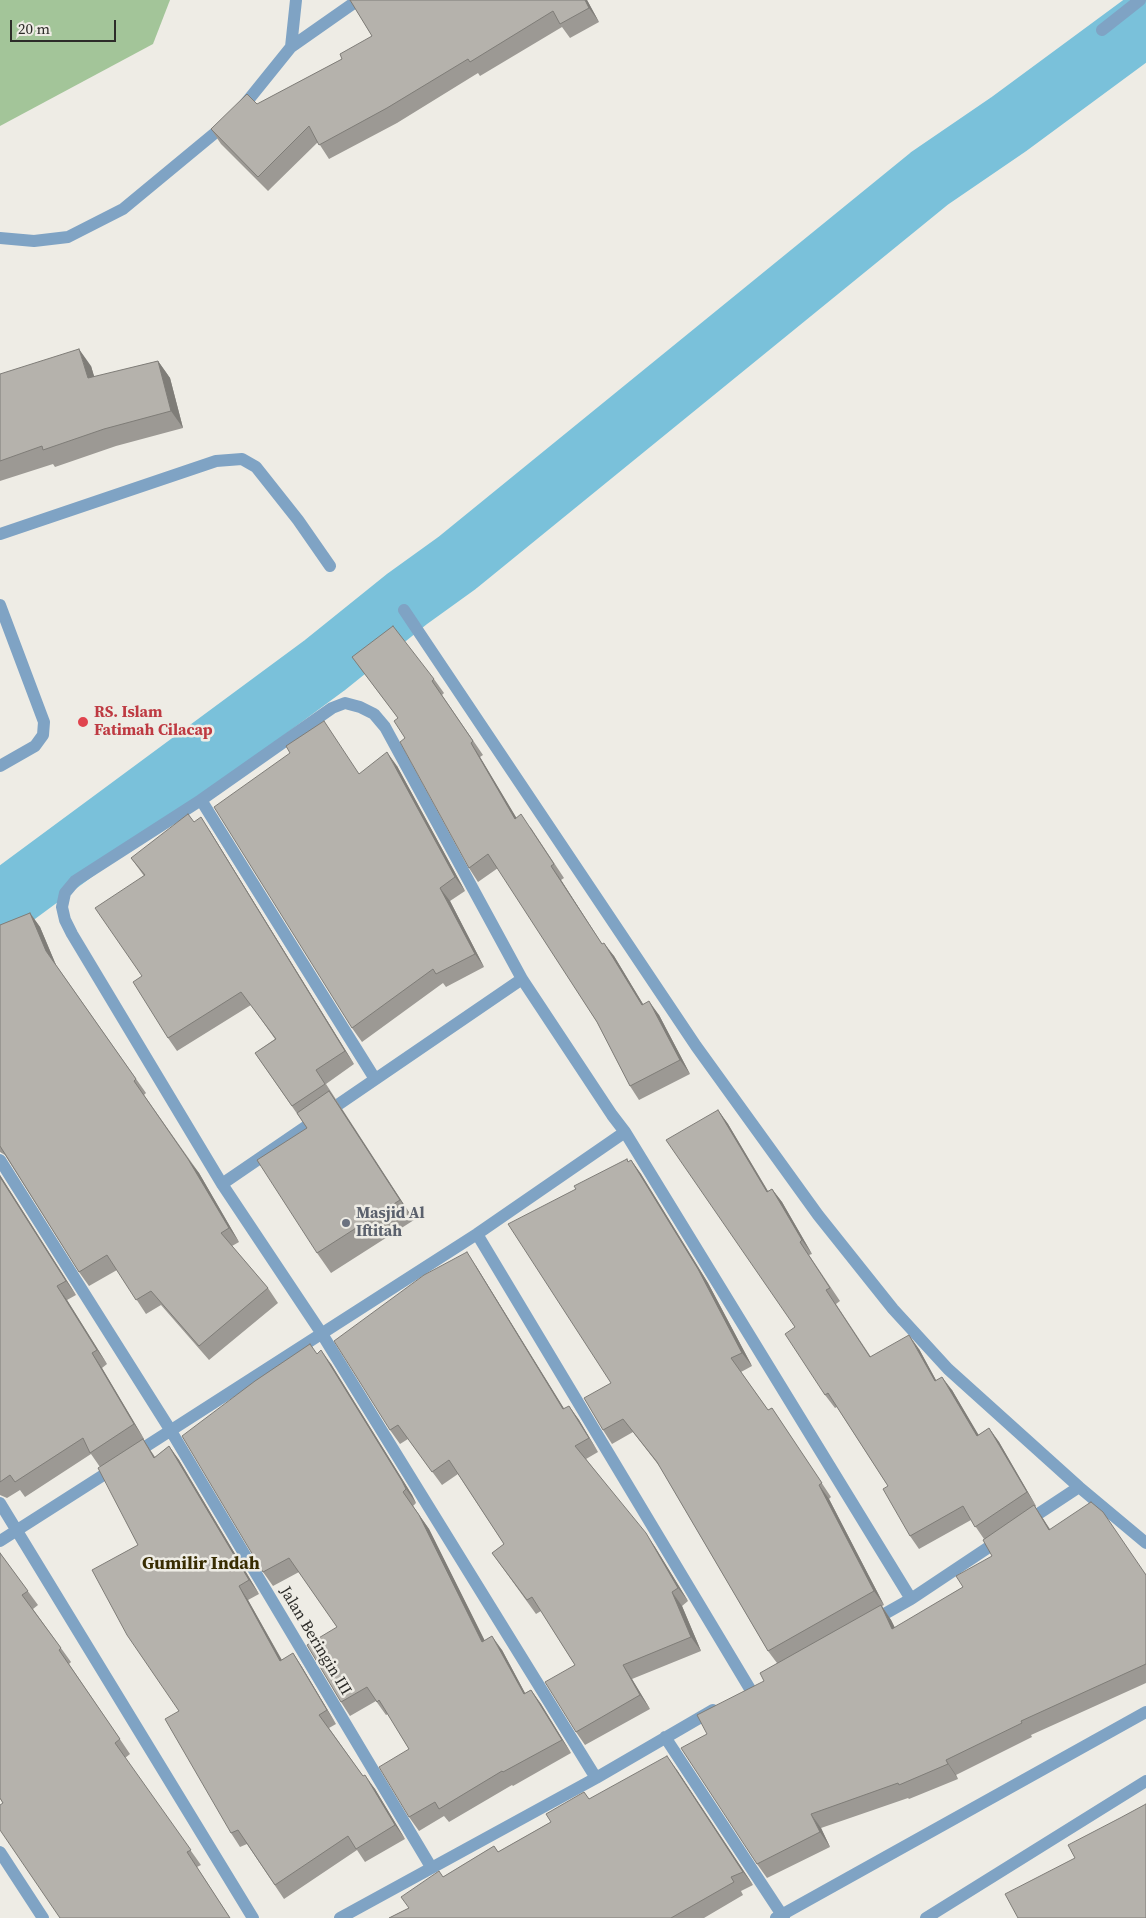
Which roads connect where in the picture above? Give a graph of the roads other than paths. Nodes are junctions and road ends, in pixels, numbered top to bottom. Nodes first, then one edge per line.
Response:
1 (296, 0) edge
2 (358, 0) edge
3 (1140, 0) edge
4 (1102, 30) dead end
5 (291, 48) junction
6 (0, 238) edge
7 (0, 534) edge
8 (330, 566) dead end
9 (0, 605) edge
10 (404, 610) dead end
11 (0, 766) edge
12 (201, 800) junction
13 (522, 978) junction
14 (375, 1079) junction
15 (625, 1132) junction
16 (0, 1160) edge
17 (222, 1184) junction
18 (477, 1234) junction
19 (322, 1334) junction
20 (171, 1431) junction
21 (1079, 1487) junction
22 (0, 1503) edge
23 (16, 1531) junction
24 (0, 1541) edge
25 (1146, 1542) edge
26 (912, 1599) junction
27 (860, 1628) edge
28 (750, 1689) edge
29 (724, 1704) edge
30 (1146, 1712) edge
31 (665, 1737) junction
32 (596, 1778) junction
33 (1146, 1781) edge
34 (0, 1852) edge
35 (431, 1867) junction
36 (780, 1917) edge
37 (43, 1918) edge
38 (253, 1918) edge
39 (340, 1918) edge
40 (926, 1918) edge

1 - 5 street
2 - 5 street
3 - 4 street
5 - 6 street
7 - 8 street
9 - 11 street
10 - 21 street
12 - 13 street
12 - 14 street
12 - 17 street
13 - 14 street
13 - 15 street
14 - 17 street
15 - 18 street
15 - 26 street
16 - 20 street, Jalan Beringin III
17 - 19 street
18 - 19 street
18 - 28 street
19 - 20 street
19 - 32 street
20 - 23 street
20 - 35 street, Jalan Beringin III
21 - 25 street
21 - 26 street
22 - 23 street
23 - 24 street
23 - 38 street
26 - 27 street
29 - 31 street
30 - 36 street
31 - 32 street
31 - 36 street
32 - 35 street
33 - 40 street
34 - 37 street
35 - 39 street

